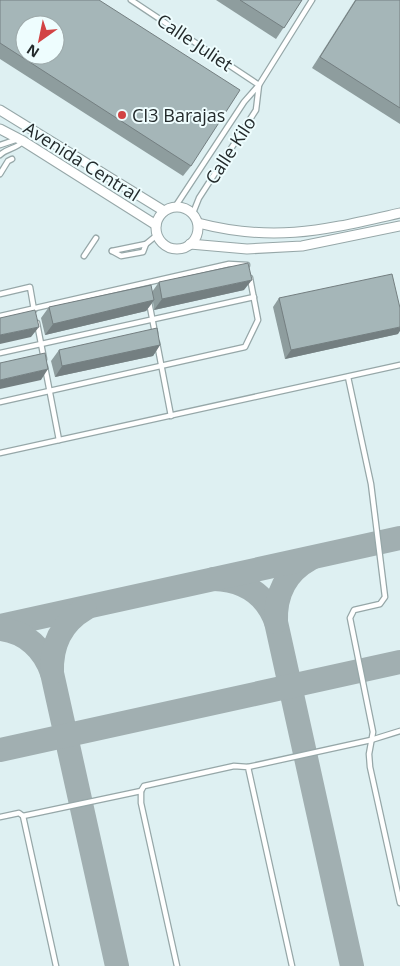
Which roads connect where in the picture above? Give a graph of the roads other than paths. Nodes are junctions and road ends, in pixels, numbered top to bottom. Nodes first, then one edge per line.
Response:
1 (131, 0) edge
2 (312, 0) edge
3 (259, 85) junction
4 (0, 110) edge
5 (0, 129) edge
6 (21, 140) junction
7 (0, 145) edge
8 (0, 155) edge
9 (12, 160) dead end
10 (0, 174) edge
11 (175, 207) junction
12 (164, 211) junction
13 (192, 213) junction
14 (400, 213) edge
15 (198, 223) junction
16 (400, 226) edge
17 (157, 230) junction
18 (96, 238) dead end
19 (146, 244) junction
20 (190, 244) junction
21 (84, 256) dead end
22 (145, 283) junction
23 (0, 294) edge
24 (254, 297) junction
25 (34, 308) junction
26 (0, 316) edge
27 (152, 319) junction
28 (41, 344) junction
29 (0, 353) edge
30 (400, 365) edge
31 (161, 366) junction
32 (348, 377) junction
33 (50, 390) junction
34 (0, 402) edge
35 (171, 416) junction
36 (59, 440) junction
37 (0, 453) edge
38 (400, 731) edge
39 (371, 740) junction
40 (248, 767) junction
41 (141, 791) junction
42 (23, 816) junction
43 (0, 818) edge
44 (400, 903) edge
45 (56, 966) edge
46 (177, 966) edge
47 (292, 966) edge

1 - 3 lane, Calle Juliet
2 - 3 lane, Calle Kilo
3 - 11 lane, Calle Kilo
3 - 13 lane, Calle Kilo
4 - 12 street, Avenida Central
5 - 6 street, Avenida Central
6 - 7 lane
6 - 8 lane
6 - 17 street, Avenida Central
9 - 10 lane
11 - 12 street
11 - 13 street
12 - 17 street
13 - 15 street
14 - 15 street
15 - 20 street
16 - 20 street
17 - 19 lane
17 - 20 street
18 - 21 lane
19 - 19 lane
22 - 24 lane
22 - 25 lane
22 - 27 lane
23 - 25 lane
24 - 27 lane
24 - 31 lane
25 - 26 lane
25 - 28 lane
27 - 28 lane
27 - 31 lane
28 - 29 lane
28 - 33 lane
30 - 32 lane
31 - 33 lane
31 - 35 lane
32 - 35 lane
32 - 39 lane
33 - 34 lane
33 - 36 lane
35 - 36 lane
36 - 37 lane
38 - 39 lane
39 - 40 lane
39 - 44 lane
40 - 41 lane
40 - 47 lane
41 - 42 lane
41 - 46 lane
42 - 43 lane
42 - 45 lane

